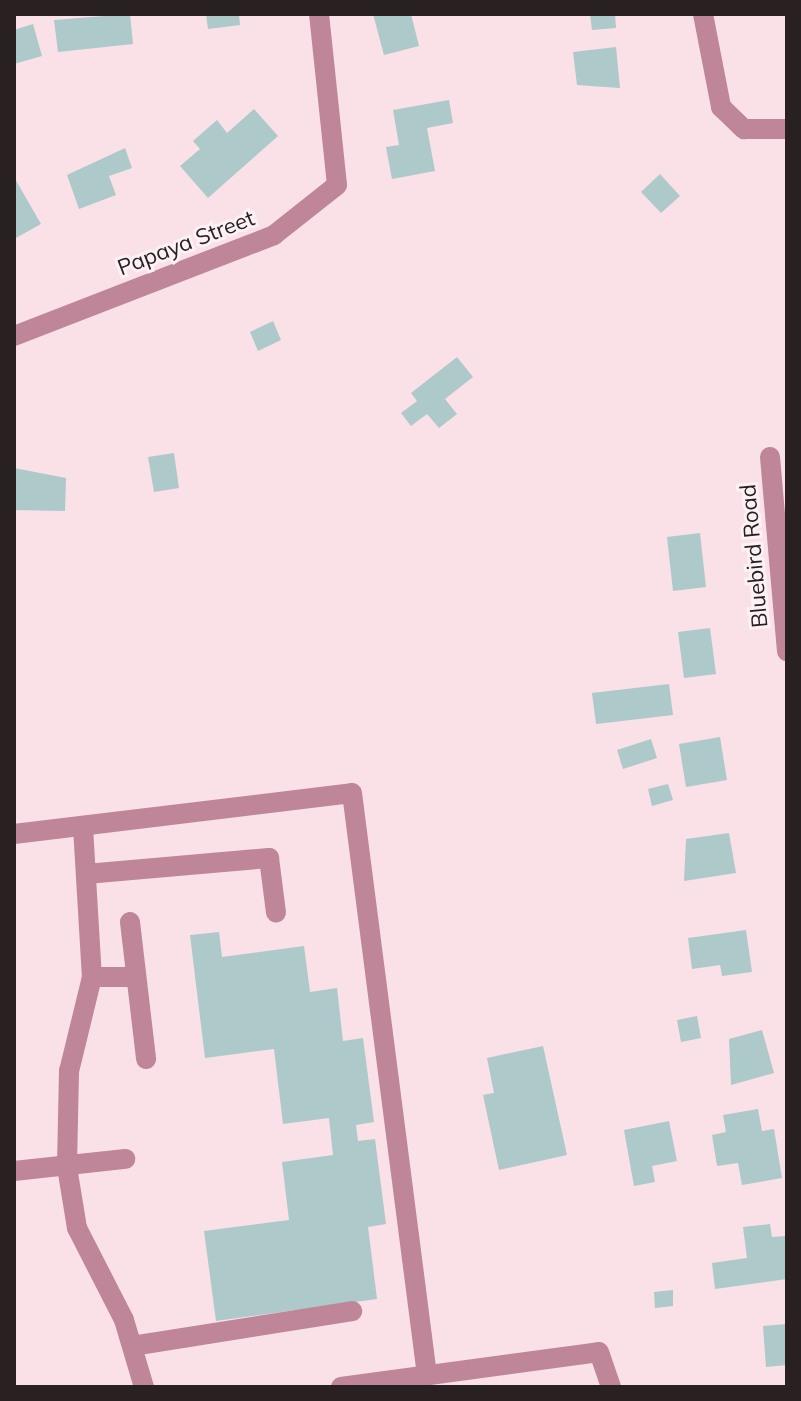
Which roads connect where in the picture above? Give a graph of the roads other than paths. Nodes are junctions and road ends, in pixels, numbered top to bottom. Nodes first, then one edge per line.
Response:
1 (319, 14) edge
2 (703, 14) edge
3 (787, 129) edge
4 (14, 336) edge
5 (770, 457) dead end
6 (787, 643) edge
7 (83, 827) junction
8 (14, 834) edge
9 (86, 874) junction
10 (276, 913) dead end
11 (130, 922) dead end
12 (92, 977) junction
13 (133, 977) junction
14 (146, 1059) dead end
15 (125, 1159) dead end
16 (67, 1167) junction
17 (14, 1171) edge
18 (352, 1311) dead end
19 (132, 1346) junction
20 (427, 1375) junction
21 (144, 1387) edge
22 (341, 1387) edge
23 (611, 1387) edge

1 - 4 street, Papaya Street
2 - 3 street
5 - 6 street, Bluebird Road
7 - 8 street
7 - 9 street
7 - 20 street
9 - 10 street
9 - 12 street
11 - 13 street
12 - 13 street
12 - 16 street
13 - 14 street
15 - 16 street
16 - 17 street
16 - 19 street
18 - 19 street
19 - 21 street
20 - 22 street
20 - 23 street

